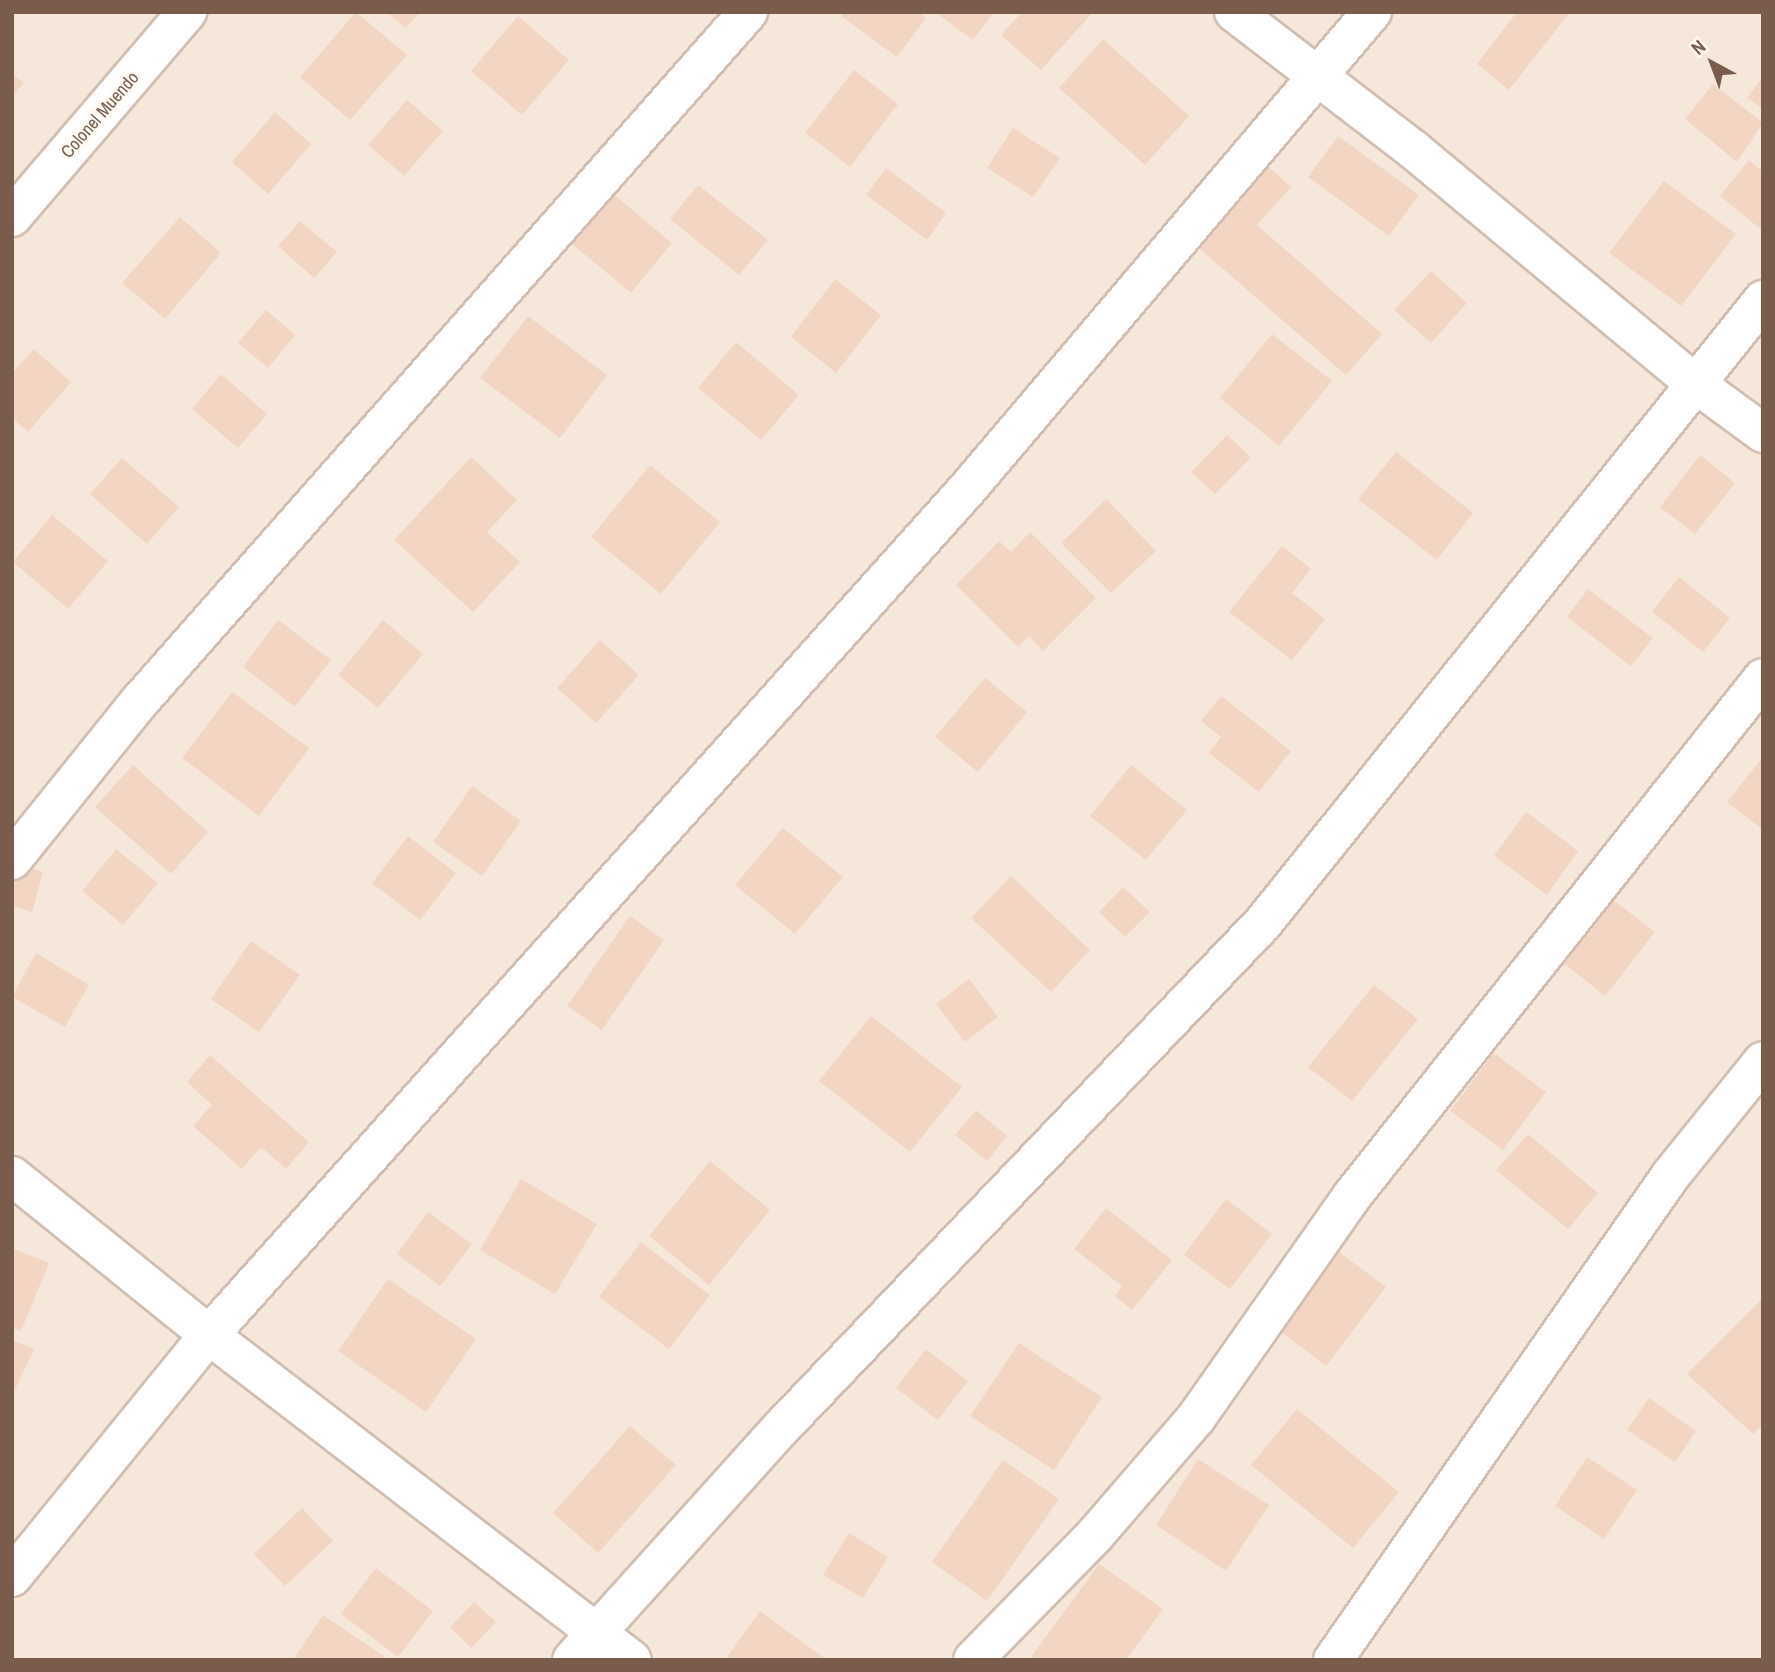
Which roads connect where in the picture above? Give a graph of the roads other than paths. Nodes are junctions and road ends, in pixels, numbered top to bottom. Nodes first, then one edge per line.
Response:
1 (187, 12) edge
2 (748, 12) edge
3 (1234, 12) edge
4 (1372, 12) edge
5 (1318, 77) junction
6 (12, 217) edge
7 (1763, 300) edge
8 (1696, 384) junction
9 (1763, 433) edge
10 (1763, 678) edge
11 (12, 860) edge
12 (1763, 1061) edge
13 (12, 1176) edge
14 (209, 1335) junction
15 (12, 1577) edge
16 (597, 1632) junction
17 (572, 1660) edge
18 (632, 1660) edge
19 (973, 1660) edge
20 (1333, 1660) edge

1 - 6 street, Colonel Muendo
2 - 11 street
3 - 5 street
4 - 5 street
5 - 8 street
5 - 14 street
7 - 8 street
8 - 9 street
8 - 16 street
10 - 19 street
12 - 20 street
13 - 14 street
14 - 15 street
14 - 16 street
16 - 17 street
16 - 18 street

